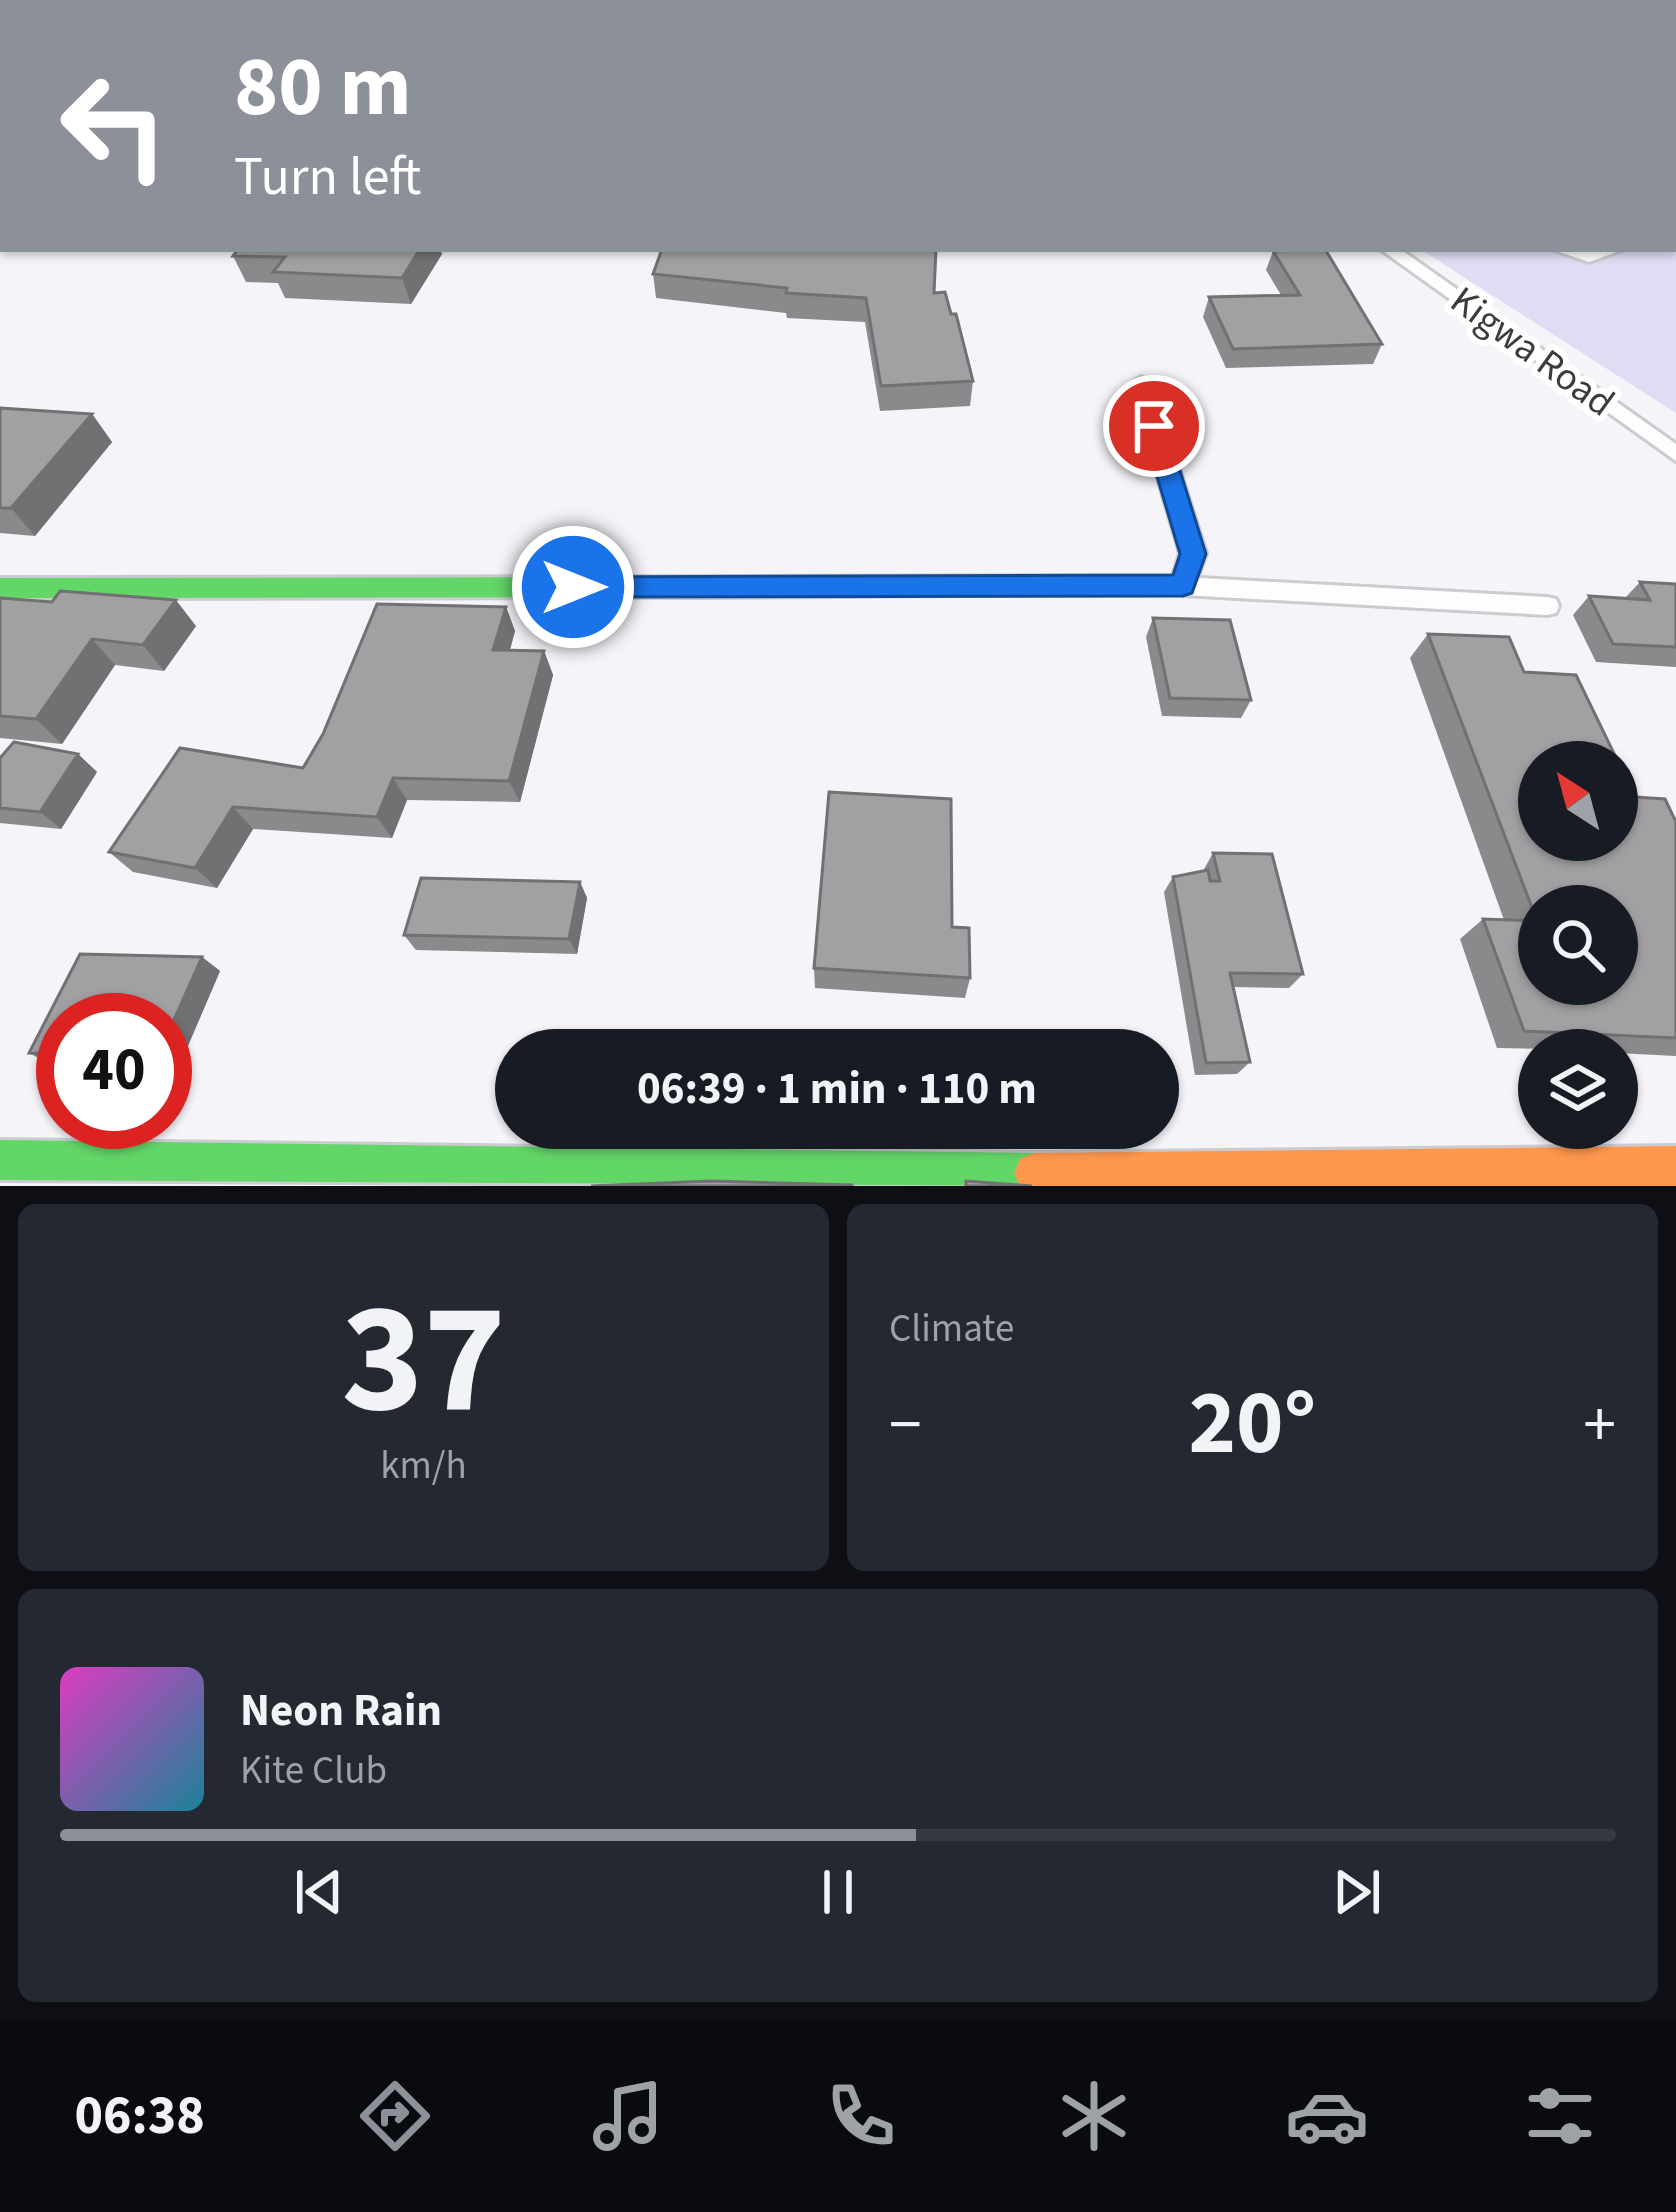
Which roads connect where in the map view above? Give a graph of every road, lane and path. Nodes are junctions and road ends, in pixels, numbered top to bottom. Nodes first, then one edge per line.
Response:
1 (1393, 252) edge
2 (1571, 252) edge
3 (1606, 252) edge
4 (1141, 384) dead end
5 (1676, 454) edge
6 (1183, 586) junction
7 (0, 588) edge
8 (1546, 605) dead end
9 (0, 1160) edge
10 (1676, 1166) edge

1 - 5 lane, Kigwa Road
2 - 3 lane
4 - 6 street
6 - 7 street
6 - 8 lane
9 - 10 street

